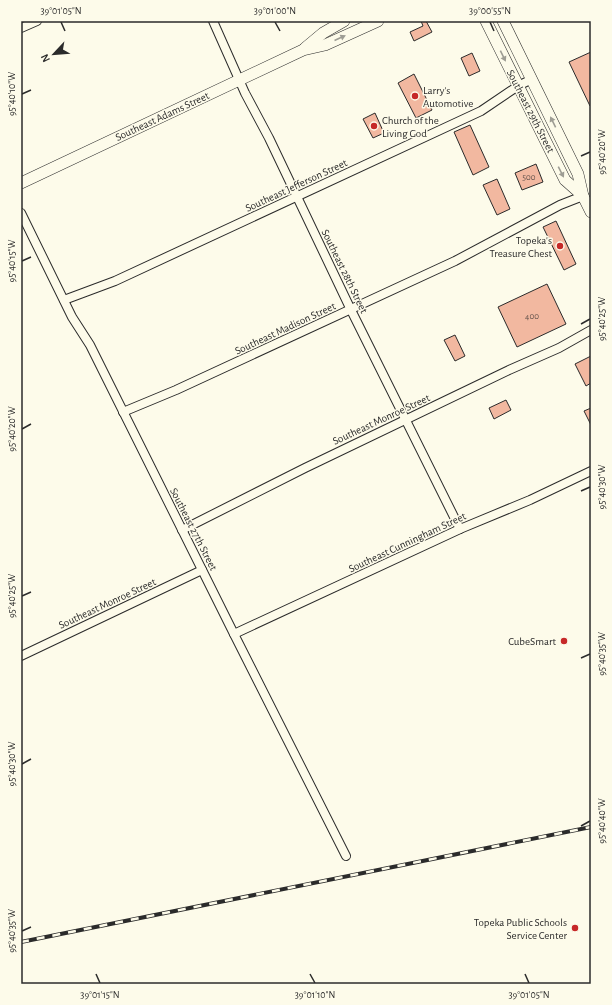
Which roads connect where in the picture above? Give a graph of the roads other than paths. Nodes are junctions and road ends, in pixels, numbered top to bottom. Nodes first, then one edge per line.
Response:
1 (37, 21) edge
2 (213, 21) edge
3 (344, 21) edge
4 (378, 21) edge
5 (486, 21) edge
6 (503, 21) edge
7 (21, 28) edge
8 (303, 50) junction
9 (532, 79) junction
10 (239, 80) junction
11 (518, 86) junction
12 (21, 183) edge
13 (297, 196) junction
14 (583, 196) junction
15 (591, 212) edge
16 (21, 213) edge
17 (64, 300) junction
18 (351, 310) junction
19 (591, 330) edge
20 (123, 412) junction
21 (405, 421) junction
22 (591, 471) edge
23 (460, 529) junction
24 (182, 530) junction
25 (202, 570) junction
26 (234, 634) junction
27 (21, 656) edge
28 (346, 856) dead end

1 - 7 street
2 - 10 street, Southeast 28th Street
3 - 8 main road, Southeast Adams Street
8 -> 4 main road, Southeast Adams Street
5 -> 11 main road, Southeast 29th Street
6 - 9 main road, Southeast 29th Street
8 - 10 main road, Southeast Adams Street
9 - 11 street, Southeast Jefferson Street
14 -> 9 main road, Southeast 29th Street
10 - 12 main road, Southeast Adams Street
10 - 13 street, Southeast 28th Street
11 - 13 street, Southeast Jefferson Street
11 -> 14 main road, Southeast 29th Street
13 - 17 street, Southeast Jefferson Street
13 - 18 street, Southeast 28th Street
14 - 15 main road, Southeast 29th Street
14 - 18 street, Southeast Madison Street
16 - 17 street, Southeast 27th Street
17 - 20 street, Southeast 27th Street
18 - 20 street, Southeast Madison Street
18 - 21 street, Southeast 28th Street
19 - 21 street, Southeast Monroe Street
20 - 24 street, Southeast 27th Street
21 - 23 street, Southeast 28th Street
21 - 24 street, Southeast Monroe Street
22 - 23 street, Southeast Cunningham Street
23 - 26 street, Southeast Cunningham Street
24 - 25 street, Southeast 27th Street
25 - 26 street, Southeast 27th Street
25 - 27 street, Southeast Monroe Street
26 - 28 street, Southeast 27th Street

